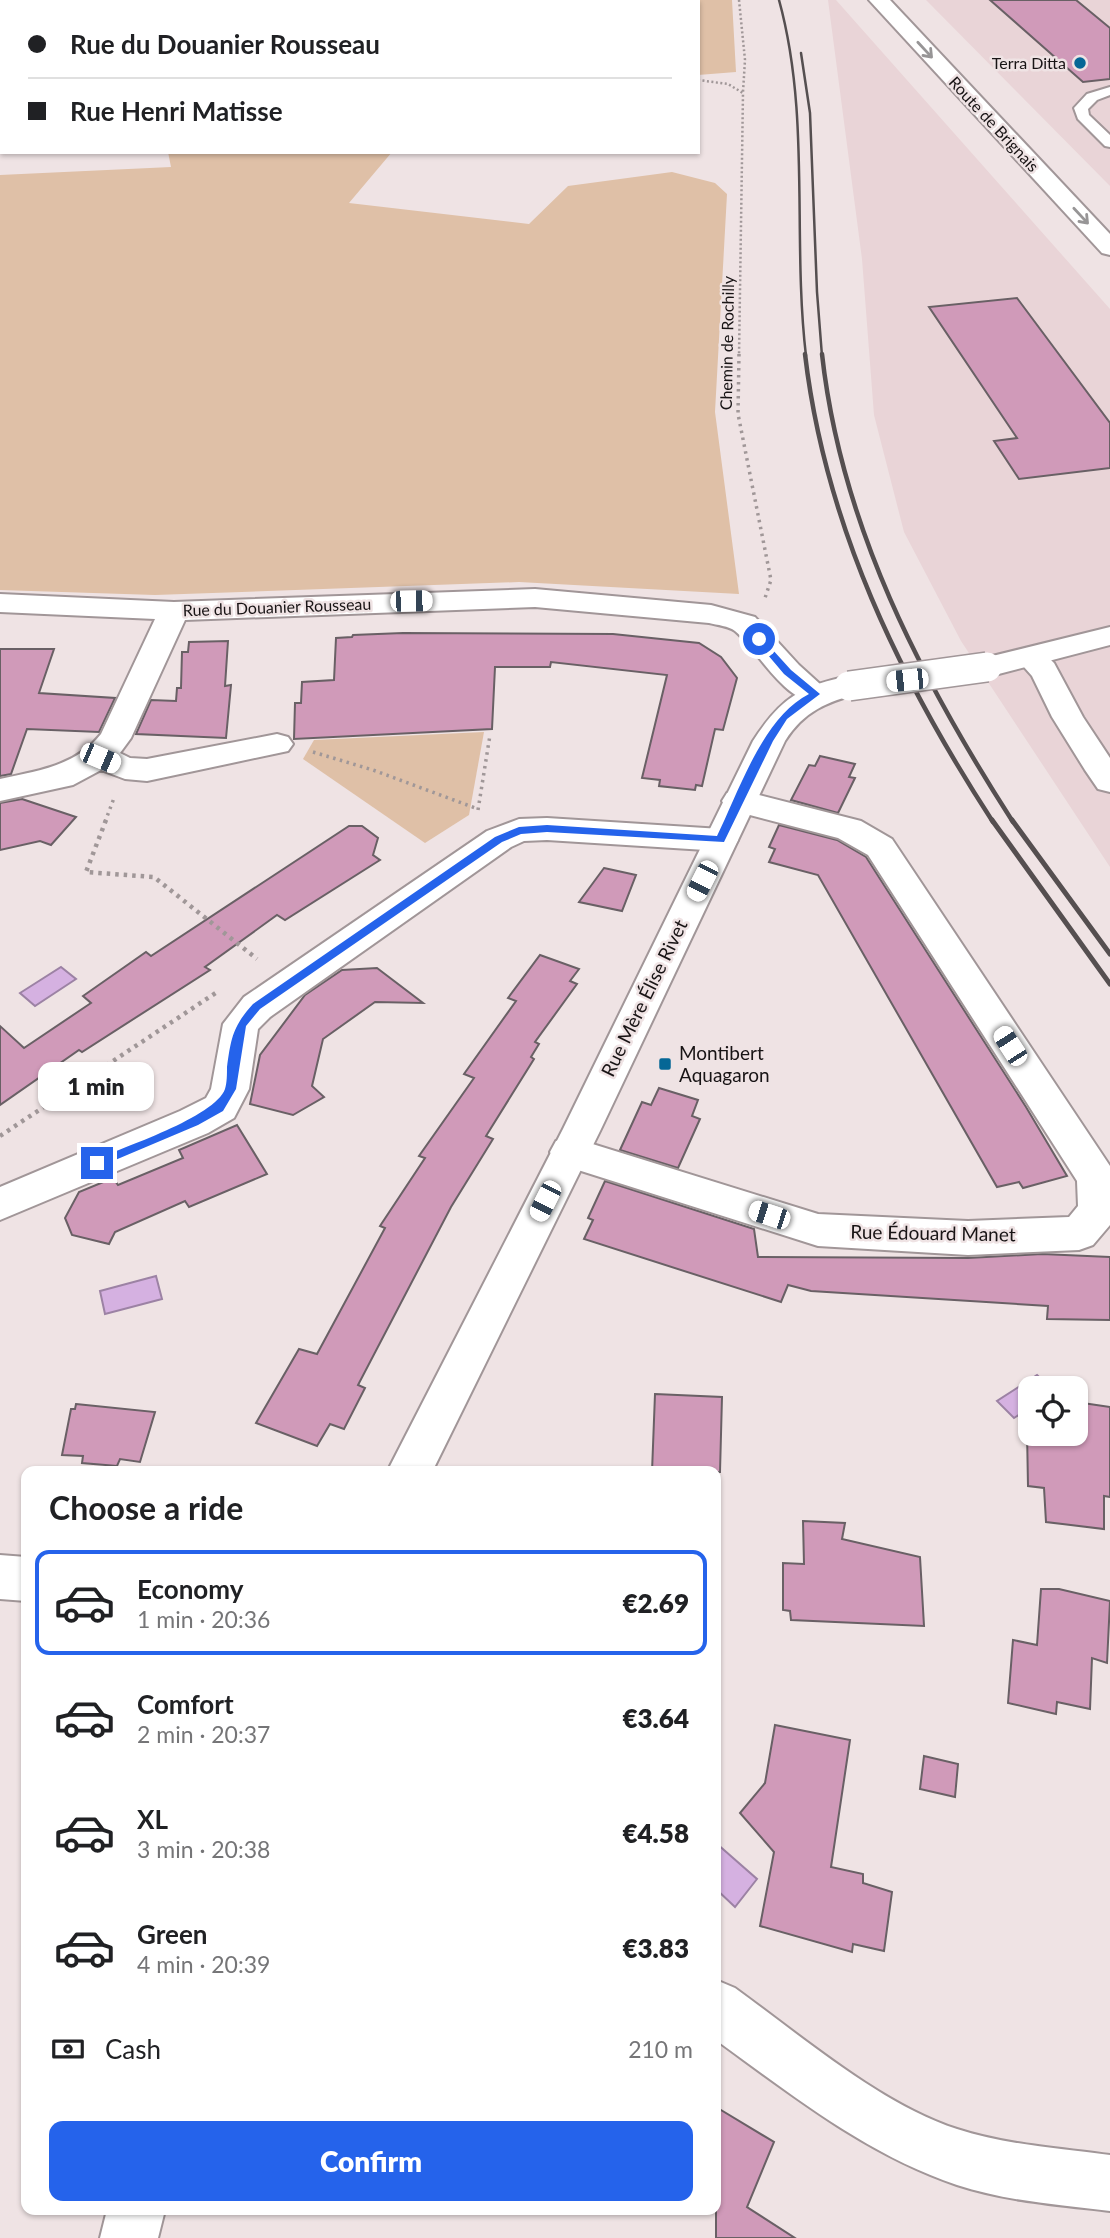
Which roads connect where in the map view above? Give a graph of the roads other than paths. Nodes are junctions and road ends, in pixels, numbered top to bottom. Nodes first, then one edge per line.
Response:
1 (879, 0) edge
2 (905, 0) edge
3 (1110, 91) edge
4 (1016, 116) dead end
5 (1110, 143) edge
6 (1110, 247) edge
7 (0, 603) edge
8 (174, 611) junction
9 (1110, 636) edge
10 (1031, 658) junction
11 (832, 690) junction
12 (277, 744) road end
13 (113, 763) junction
14 (1110, 780) edge
15 (0, 790) edge
16 (739, 801) junction
17 (721, 840) junction
18 (570, 1152) junction
19 (0, 1204) edge
20 (412, 1466) edge
21 (0, 1577) edge
22 (21, 1579) edge
23 (721, 2011) edge
24 (1110, 2183) edge
25 (135, 2215) edge
26 (129, 2238) edge

1 -> 6 street, Route de Brignais
2 - 4 street, Route de Brignais
3 - 5 lane
7 - 8 street, Rue du Douanier Rousseau
8 - 11 street, Rue du Douanier Rousseau
8 - 13 street
9 - 10 street, Rue Mère Élise Rivet
10 - 11 street, Rue Mère Élise Rivet, bridge
10 - 14 street
11 - 16 street, Rue Mère Élise Rivet
12 - 13 street
13 - 15 street
16 - 17 street, Rue Mère Élise Rivet
16 - 18 street, Rue Édouard Manet
17 - 18 street, Rue Mère Élise Rivet
17 - 19 street
18 - 20 street, Rue Mère Élise Rivet
21 - 22 street
23 - 24 street
25 - 26 street

